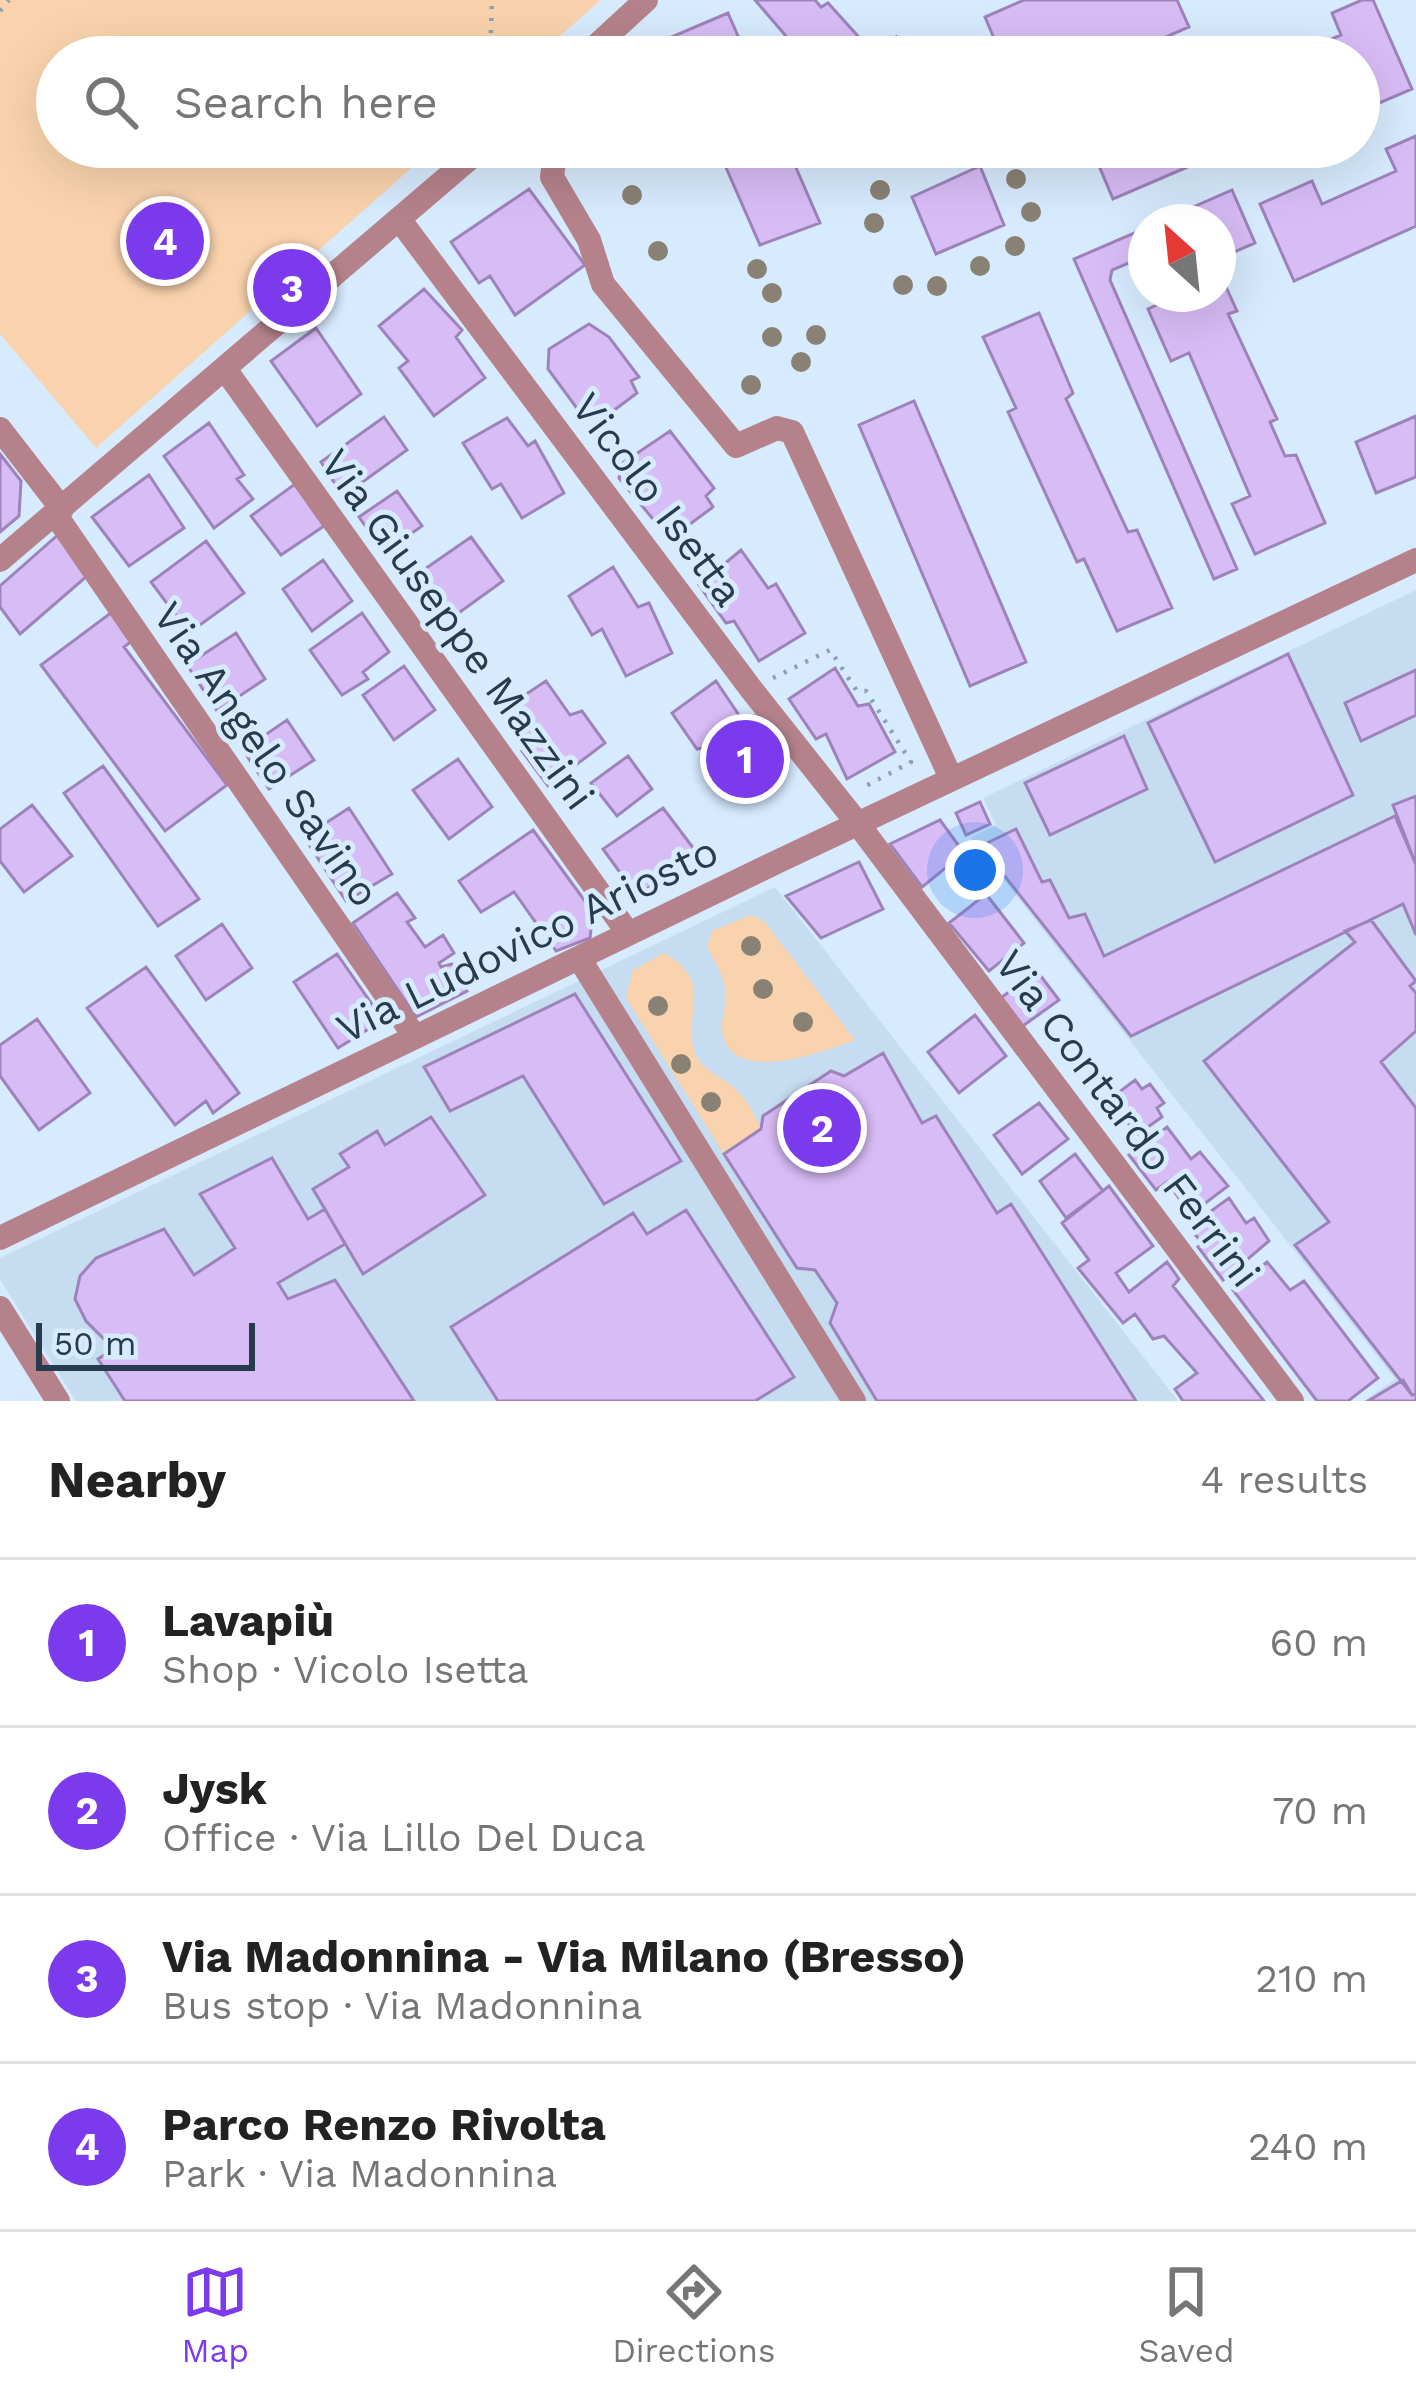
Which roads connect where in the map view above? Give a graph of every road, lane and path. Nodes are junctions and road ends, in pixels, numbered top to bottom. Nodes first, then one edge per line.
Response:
1 (9, 0) edge
2 (492, 0) edge
3 (646, 0) edge
4 (0, 11) edge
5 (491, 36) edge
6 (607, 36) edge
7 (458, 168) edge
8 (553, 168) edge
9 (399, 219) junction
10 (225, 369) junction
11 (0, 428) edge
12 (58, 512) junction
13 (0, 560) edge
14 (1416, 560) edge
15 (751, 689) junction
16 (951, 778) junction
17 (838, 801) junction
18 (858, 824) junction
19 (628, 933) junction
20 (579, 958) junction
21 (415, 1037) junction
22 (0, 1238) edge
23 (0, 1308) edge
24 (58, 1401) edge
25 (854, 1401) edge
26 (1292, 1401) edge

1 - 4 path
2 - 5 path
3 - 6 street
7 - 9 street
8 - 16 street
9 - 10 street
9 - 15 street, Vicolo Isetta
10 - 12 street
10 - 19 street, Via Giuseppe Mazzini
11 - 12 street, Via Angelo Savino
12 - 13 street
12 - 21 street, Via Angelo Savino
14 - 16 street, Via Ludovico Ariosto
15 - 17 street, Vicolo Isetta
15 - 17 path
16 - 18 street, Via Ludovico Ariosto
17 - 18 street, Vicolo Isetta
18 - 19 street, Via Ludovico Ariosto
18 - 26 street, Via Contardo Ferrini
19 - 20 street, Via Ludovico Ariosto
20 - 21 street, Via Ludovico Ariosto
20 - 25 street
21 - 22 street, Via Ludovico Ariosto
23 - 24 street

